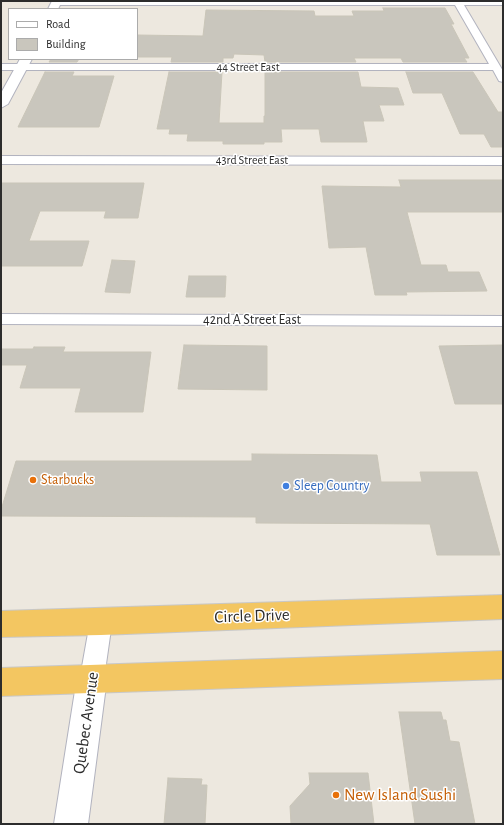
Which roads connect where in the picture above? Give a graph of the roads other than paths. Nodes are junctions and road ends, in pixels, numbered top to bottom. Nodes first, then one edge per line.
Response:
1 (457, 2) edge
2 (503, 3) edge
3 (56, 4) edge
4 (24, 63) edge
5 (1, 66) edge
6 (496, 67) junction
7 (503, 80) edge
8 (1, 104) edge
9 (1, 160) edge
10 (503, 160) edge
11 (1, 319) edge
12 (503, 321) edge
13 (503, 607) edge
14 (101, 622) junction
15 (1, 624) edge
16 (503, 665) edge
17 (92, 678) junction
18 (1, 682) edge
19 (71, 824) edge

1 - 2 street
1 - 3 street
1 - 6 street
4 - 5 street, 44 Street East
4 - 6 street, 44 Street East
4 - 8 street
6 - 7 street
9 - 10 street, 43rd Street East
11 - 12 street, 42nd A Street East
13 - 14 highway, Circle Drive
14 - 15 highway, Circle Drive
14 - 17 street, Quebec Avenue
16 - 17 highway
17 - 18 highway
17 - 19 street, Quebec Avenue

